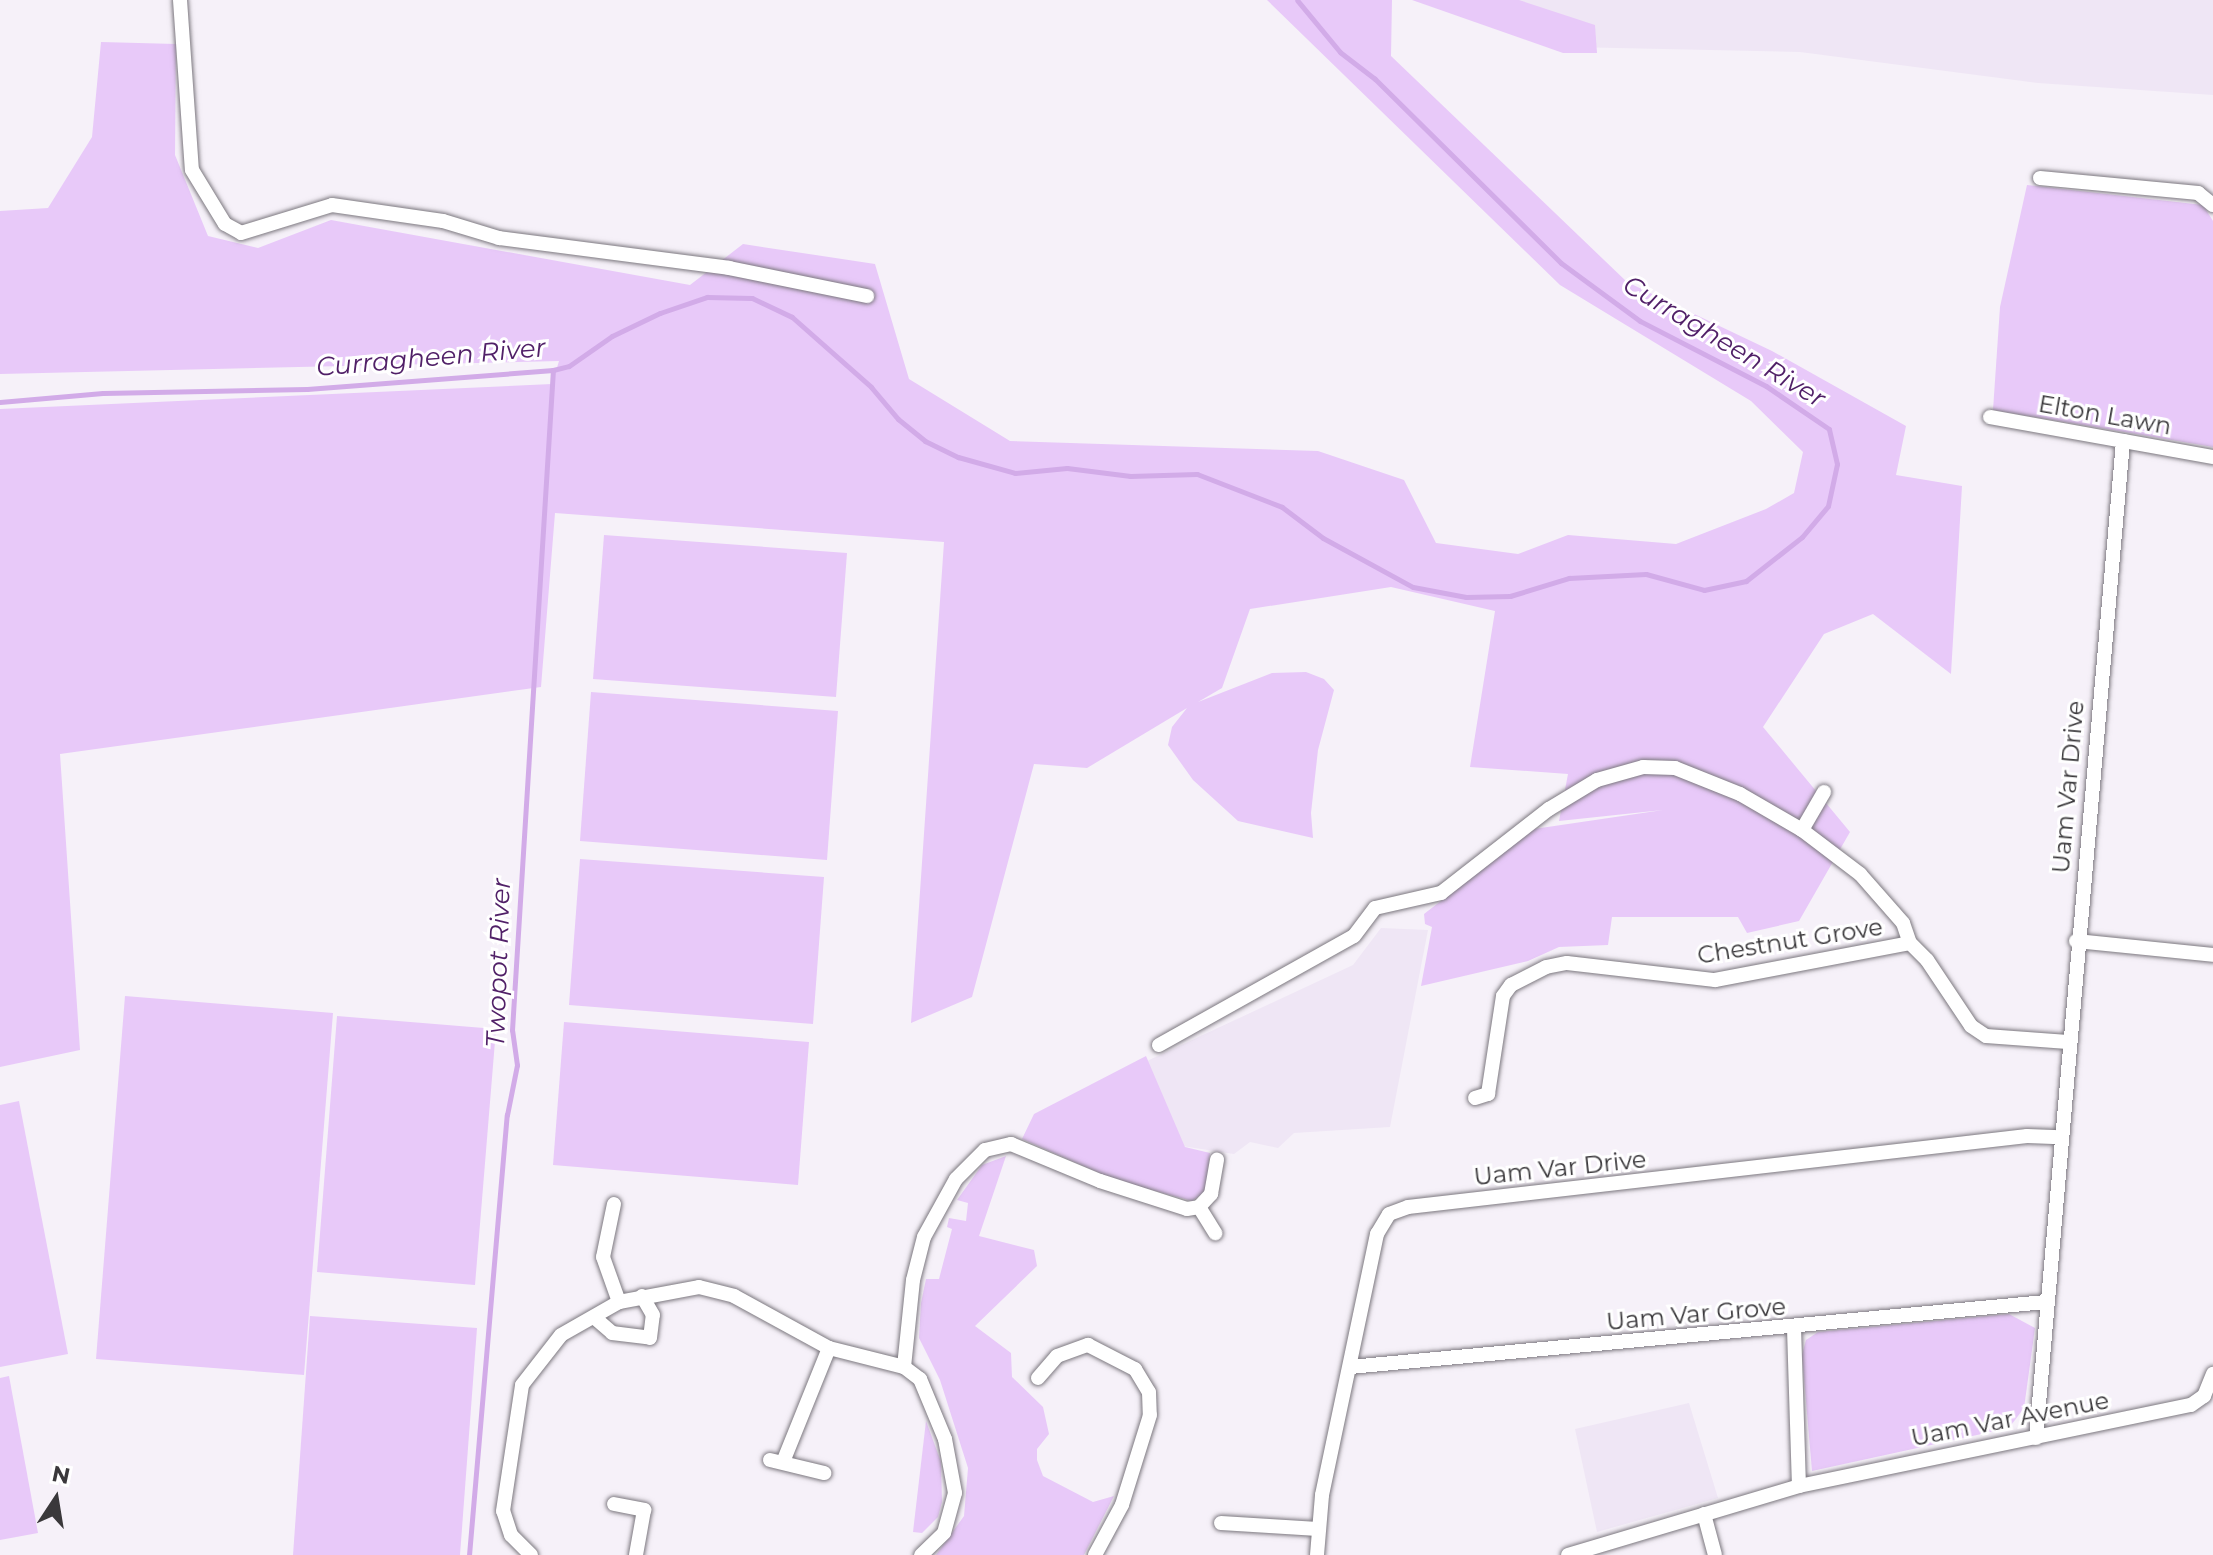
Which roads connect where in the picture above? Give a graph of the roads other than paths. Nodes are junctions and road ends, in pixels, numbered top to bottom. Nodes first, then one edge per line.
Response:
1 (180, 0) edge
2 (2040, 178) dead end
3 (2213, 205) edge
4 (867, 296) dead end
5 (1990, 417) dead end
6 (2123, 441) junction
7 (2213, 457) edge
8 (1824, 792) dead end
9 (1802, 830) junction
10 (2076, 941) junction
11 (1910, 943) junction
12 (2213, 955) edge
13 (2068, 1042) junction
14 (1159, 1045) dead end
15 (1475, 1098) dead end
16 (2060, 1137) junction
17 (1217, 1160) dead end
18 (614, 1204) dead end
19 (1199, 1207) junction
20 (1215, 1233) dead end
21 (642, 1296) junction
22 (619, 1302) junction
23 (2046, 1302) junction
24 (595, 1318) junction
25 (1794, 1328) junction
26 (829, 1348) junction
27 (904, 1367) junction
28 (1350, 1367) junction
29 (2213, 1374) edge
30 (1038, 1378) dead end
31 (2036, 1438) junction
32 (824, 1473) dead end
33 (1799, 1486) junction
34 (614, 1504) dead end
35 (1704, 1514) junction
36 (1221, 1523) dead end
37 (1318, 1529) junction
38 (531, 1555) edge
39 (636, 1555) edge
40 (921, 1555) edge
41 (1095, 1555) edge
42 (1317, 1555) edge
43 (1568, 1555) edge
44 (1715, 1555) edge

1 - 4 street
2 - 3 street
5 - 6 street, Elton Lawn
6 - 7 street, Elton Lawn
6 - 10 street, Uam Var Drive
8 - 9 street
9 - 11 street
9 - 14 street
10 - 12 street
10 - 13 street, Uam Var Drive
11 - 13 street, Chestnut Grove
11 - 15 street, Chestnut Grove
13 - 16 street, Uam Var Drive
16 - 23 street, Uam Var Drive
16 - 28 street, Uam Var Drive
17 - 19 street
18 - 22 street
19 - 20 street
19 - 27 street
21 - 22 street
21 - 24 street
21 - 26 street
22 - 24 street
23 - 25 street, Uam Var Grove
23 - 31 street, Uam Var Drive
24 - 38 street
25 - 28 street, Uam Var Grove
25 - 33 street
26 - 27 street
26 - 32 street
27 - 40 street
28 - 37 street, Uam Var Drive
29 - 31 street, Uam Var Avenue
30 - 41 street
31 - 33 street, Uam Var Avenue
33 - 35 street, Uam Var Avenue
34 - 39 street
35 - 43 street, Uam Var Avenue
35 - 44 street
36 - 37 street
37 - 42 street, Uam Var Drive

